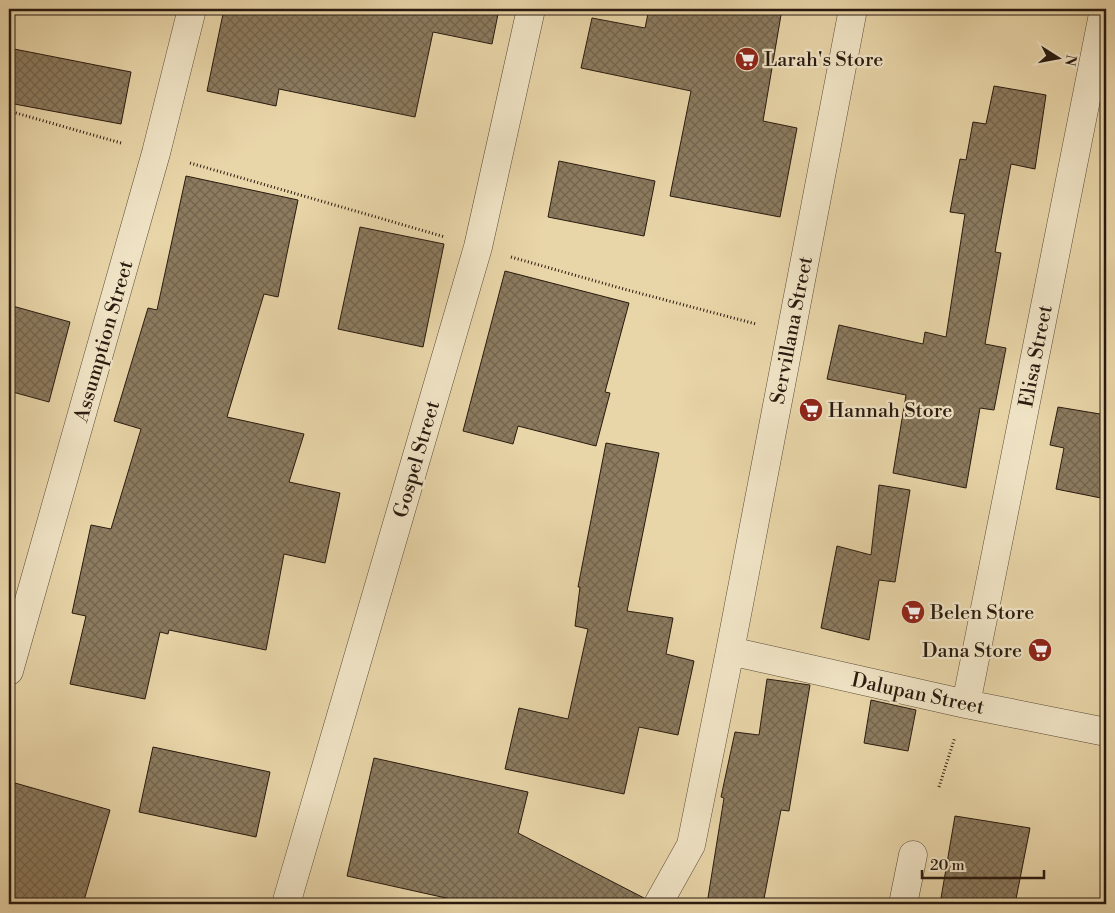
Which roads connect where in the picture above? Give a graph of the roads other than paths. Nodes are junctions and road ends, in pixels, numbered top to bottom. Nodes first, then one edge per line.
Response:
1 (192, 9) edge
2 (530, 9) edge
3 (853, 9) edge
4 (1104, 9) edge
5 (730, 652) junction
6 (9, 671) edge
7 (966, 704) junction
8 (1106, 732) edge
9 (913, 855) dead end
10 (286, 904) edge
11 (658, 904) edge
12 (903, 904) edge

1 - 6 street, Assumption Street
2 - 10 street, Gospel Street
3 - 5 street, Servillana Street
4 - 7 street, Elisa Street
5 - 7 street, Dalupan Street
5 - 11 street, Servillana Street
7 - 8 street, Dalupan Street
9 - 12 street

